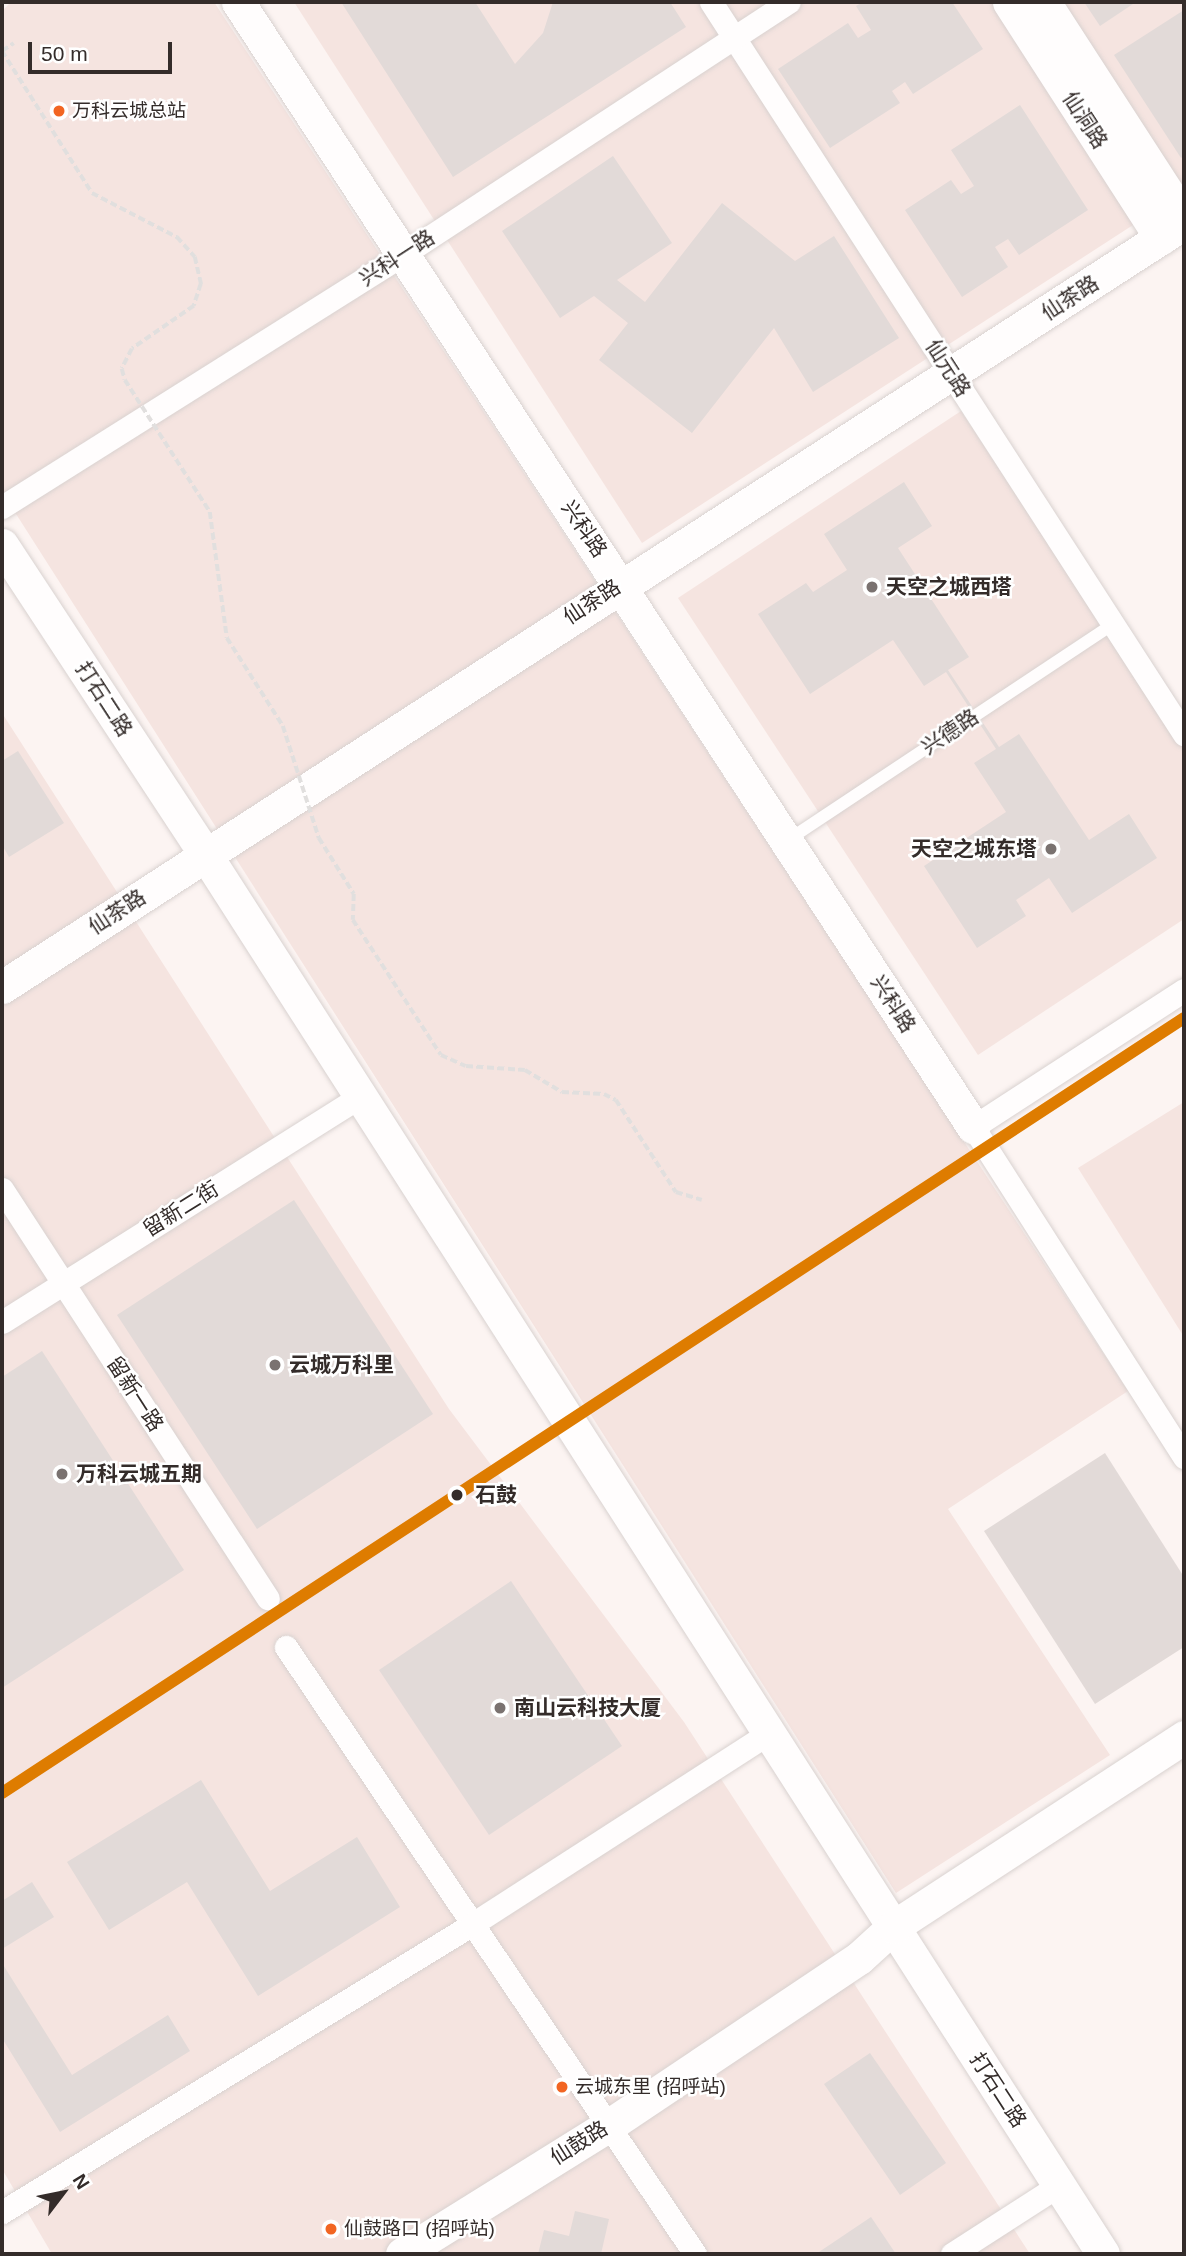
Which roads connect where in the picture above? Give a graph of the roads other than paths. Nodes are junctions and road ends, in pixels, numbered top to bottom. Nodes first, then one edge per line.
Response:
1 (238, 2) edge
2 (711, 2) edge
3 (789, 2) edge
4 (1009, 2) edge
5 (1044, 2) edge
6 (734, 37) junction
7 (1176, 226) edge
8 (402, 255) junction
9 (952, 375) junction
10 (2, 507) edge
11 (2, 545) edge
12 (620, 584) junction
13 (1113, 624) junction
14 (1184, 734) edge
15 (788, 841) junction
16 (205, 854) junction
17 (2, 987) edge
18 (1184, 990) edge
19 (361, 1096) junction
20 (973, 1127) junction
21 (2, 1189) edge
22 (63, 1283) junction
23 (2, 1322) edge
24 (1184, 1457) edge
25 (268, 1598) dead end
26 (286, 1647) dead end
27 (769, 1733) junction
28 (1184, 1737) edge
29 (471, 1925) junction
30 (893, 1927) junction
31 (608, 2126) junction
32 (1059, 2185) junction
33 (2, 2211) edge
34 (401, 2254) edge
35 (695, 2254) edge
36 (952, 2254) edge
37 (1103, 2254) edge

1 - 8 street, 兴科路
2 - 6 street, 仙元路
3 - 6 street, 兴科一路
4 - 7 street, 仙洞路
5 - 7 street, 仙洞路
6 - 8 street, 兴科一路
6 - 9 street, 仙元路
7 - 9 street, 仙茶路
8 - 10 street, 兴科一路
8 - 12 street, 兴科路
9 - 12 street, 仙茶路
9 - 13 street, 仙元路
11 - 16 street, 打石二路
12 - 15 street, 兴科路
12 - 16 street, 仙茶路
13 - 14 street, 仙元路
13 - 15 lane, 兴德路
15 - 20 street, 兴科路
16 - 17 street, 仙茶路
16 - 19 street, 打石二路
18 - 20 street
19 - 22 street, 留新二街
19 - 27 street, 打石二路
20 - 24 street
21 - 22 street, 留新一路
22 - 23 street, 留新二街
22 - 25 street, 留新一路
26 - 29 street
27 - 29 street
27 - 30 street, 打石二路
28 - 30 street, 仙鼓路
29 - 31 street
29 - 33 street
30 - 31 street, 仙鼓路
30 - 32 street, 打石二路
31 - 34 street, 仙鼓路
31 - 35 street
32 - 36 street
32 - 37 street, 打石二路

